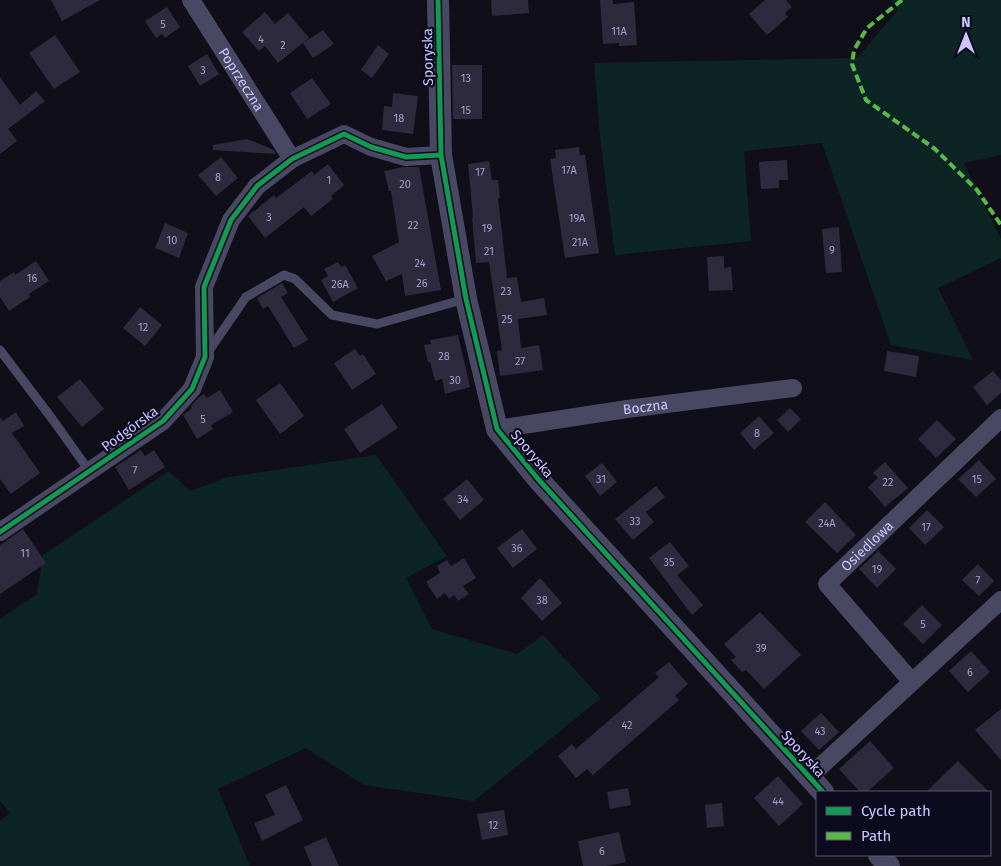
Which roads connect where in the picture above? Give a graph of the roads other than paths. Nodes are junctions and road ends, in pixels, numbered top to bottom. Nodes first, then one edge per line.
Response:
1 (191, 0) edge
2 (438, 0) edge
3 (441, 155) junction
4 (292, 159) junction
5 (466, 299) junction
6 (0, 350) edge
7 (204, 357) junction
8 (793, 388) dead end
9 (1001, 418) edge
10 (497, 429) junction
11 (90, 472) junction
12 (0, 532) edge
13 (1001, 600) edge
14 (912, 682) junction
15 (816, 785) edge
16 (880, 856) edge
17 (890, 866) edge

1 - 4 street, Poprzeczna
2 - 3 street, Sporyska
3 - 4 street, Podgórska
3 - 5 street, Sporyska
4 - 7 street, Podgórska
5 - 7 lane
5 - 10 street, Sporyska
6 - 11 lane
7 - 11 street, Podgórska
8 - 10 street, Boczna
9 - 14 street, Osiedlowa
10 - 15 street, Sporyska
11 - 12 street, Podgórska
13 - 14 street
14 - 15 street
16 - 17 street

